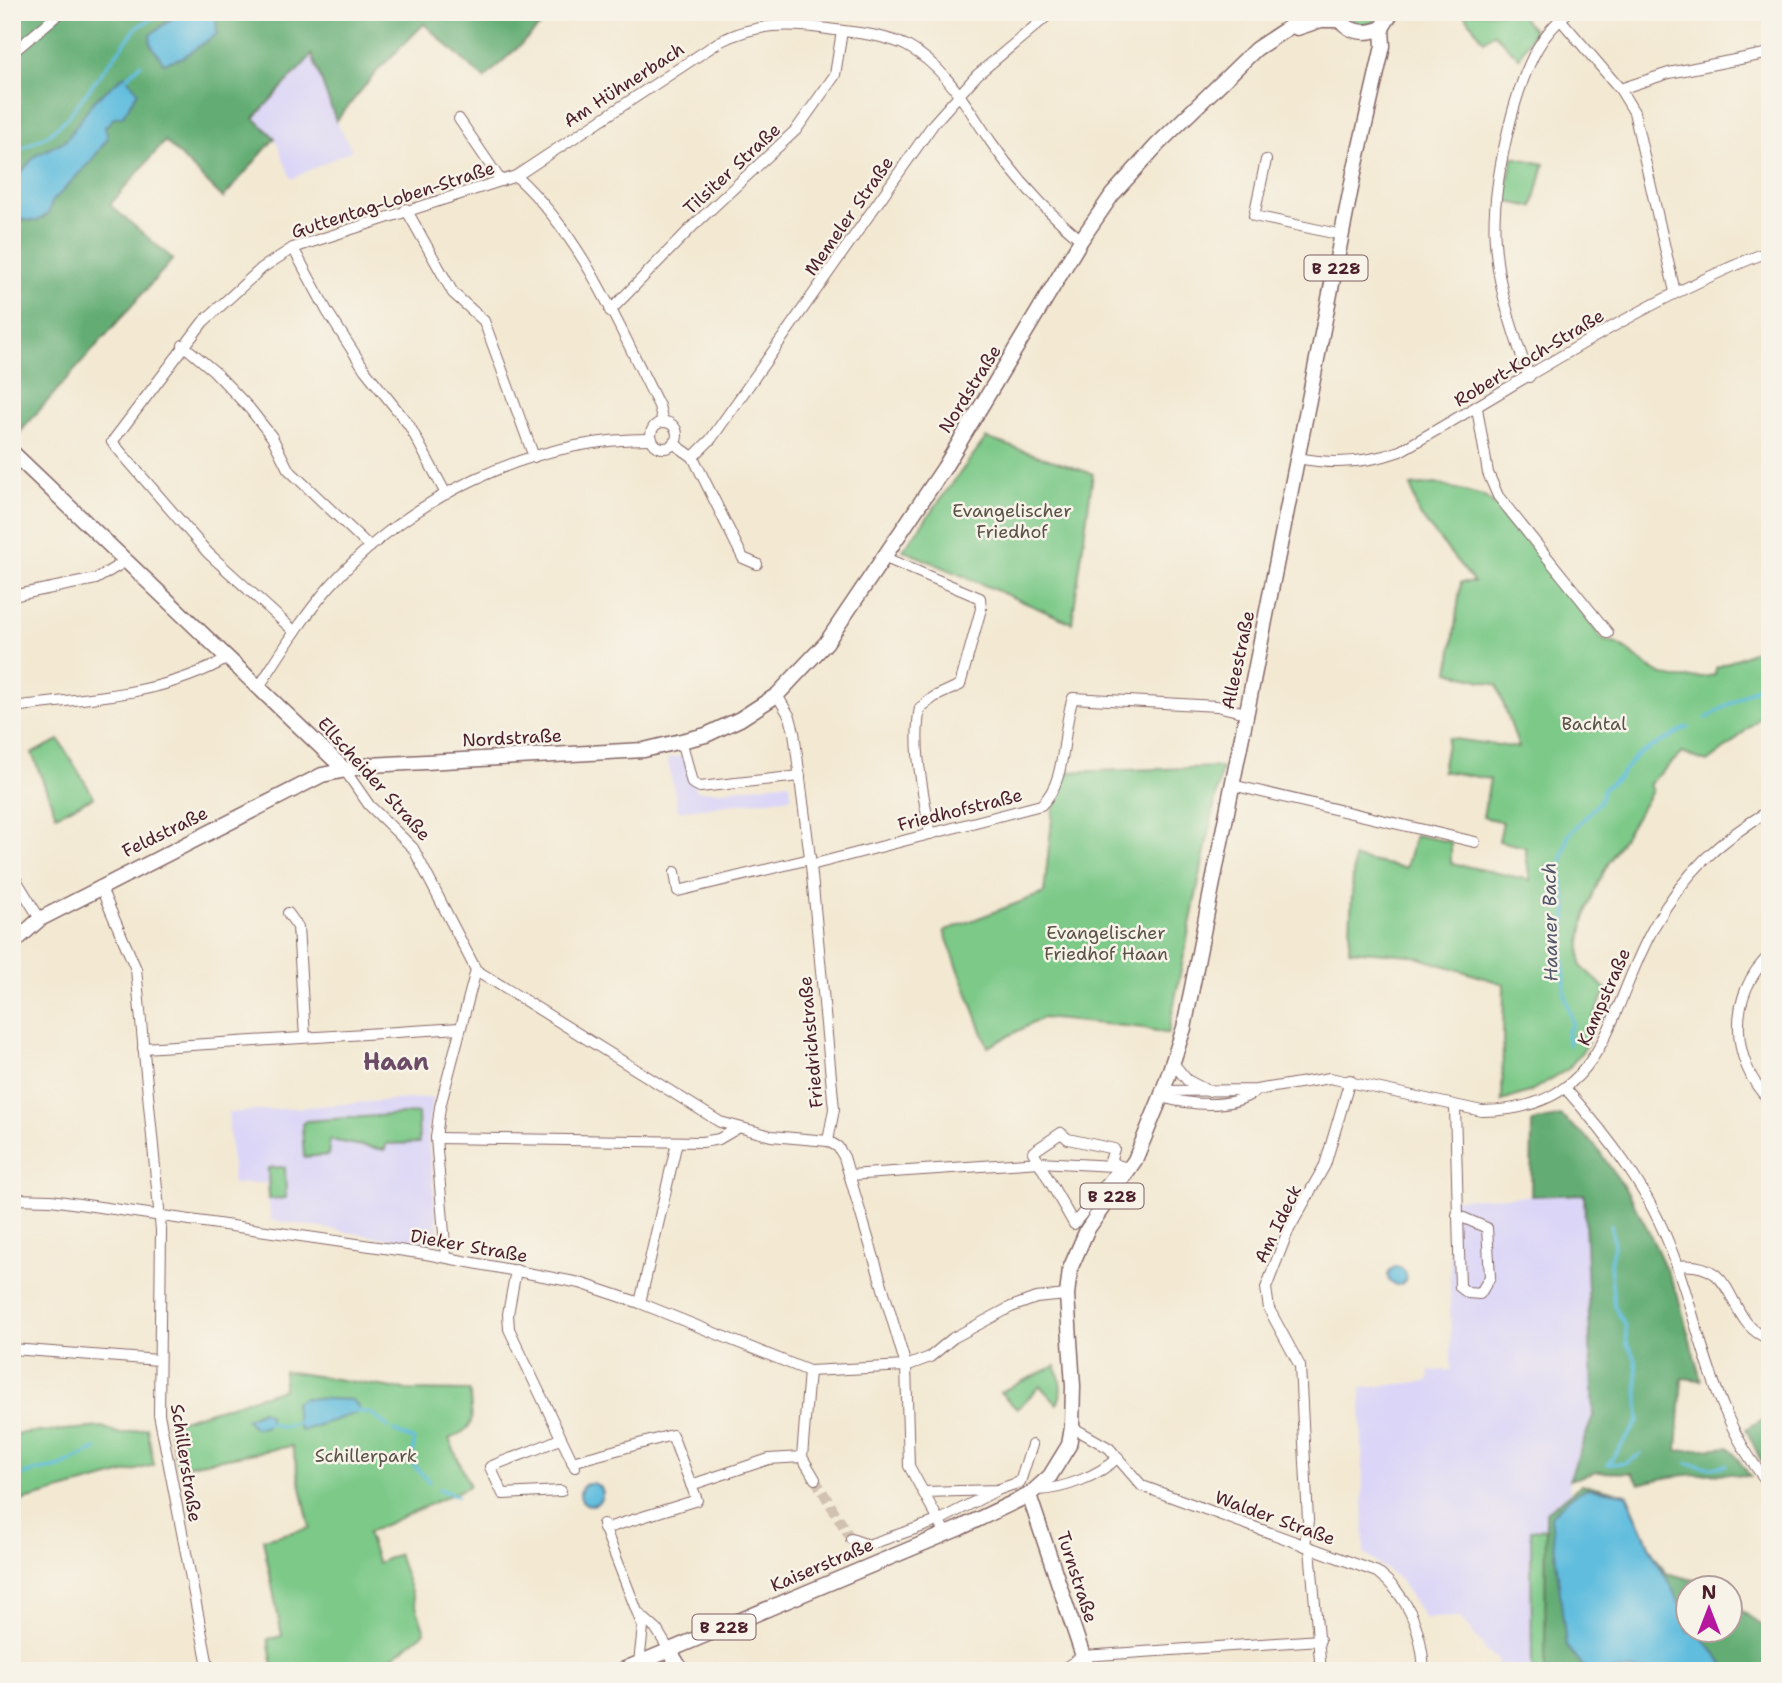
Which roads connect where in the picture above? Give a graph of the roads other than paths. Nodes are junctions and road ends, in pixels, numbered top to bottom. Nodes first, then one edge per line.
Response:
1 (61, 12) edge
2 (1052, 12) edge
3 (1312, 12) edge
4 (1392, 12) edge
5 (1337, 16) edge
6 (1564, 16) edge
7 (1382, 28) junction
8 (842, 31) junction
9 (1361, 33) junction
10 (1276, 34) junction
11 (12, 53) edge
12 (1770, 53) edge
13 (1374, 78) junction
14 (1620, 89) junction
15 (959, 93) junction
16 (459, 119) dead end
17 (1266, 160) dead end
18 (516, 176) junction
19 (501, 181) junction
20 (406, 209) junction
21 (1342, 235) junction
22 (1082, 240) junction
23 (293, 248) junction
24 (1770, 251) edge
25 (1675, 292) junction
26 (610, 311) junction
27 (183, 345) junction
28 (1529, 377) junction
29 (1477, 408) junction
30 (663, 422) junction
31 (652, 439) junction
32 (673, 443) junction
33 (12, 453) edge
34 (534, 457) junction
35 (693, 457) junction
36 (1298, 458) junction
37 (446, 494) junction
38 (369, 547) junction
39 (883, 557) junction
40 (126, 561) junction
41 (757, 564) dead end
42 (12, 596) edge
43 (295, 632) junction
44 (1608, 633) dead end
45 (228, 657) junction
46 (259, 687) junction
47 (777, 695) junction
48 (12, 707) edge
49 (1246, 713) junction
50 (682, 743) junction
51 (344, 769) junction
52 (800, 776) junction
53 (1232, 785) junction
54 (1770, 810) edge
55 (930, 834) junction
56 (1475, 842) dead end
57 (811, 862) junction
58 (675, 872) dead end
59 (12, 873) edge
60 (100, 886) junction
61 (288, 913) dead end
62 (40, 919) junction
63 (12, 944) edge
64 (1770, 955) edge
65 (476, 970) junction
66 (460, 1028) junction
67 (305, 1037) junction
68 (144, 1048) junction
69 (1173, 1063) junction
70 (1350, 1080) junction
71 (1565, 1088) junction
72 (1256, 1090) junction
73 (1208, 1091) junction
74 (1162, 1094) junction
75 (1770, 1101) edge
76 (1455, 1107) junction
77 (736, 1129) junction
78 (436, 1138) junction
79 (828, 1141) junction
80 (677, 1142) junction
81 (1040, 1162) junction
82 (1126, 1166) junction
83 (849, 1175) junction
84 (12, 1199) edge
85 (158, 1215) junction
86 (1457, 1215) junction
87 (446, 1257) junction
88 (1677, 1266) junction
89 (516, 1270) junction
90 (1067, 1295) junction
91 (640, 1303) junction
92 (1770, 1339) edge
93 (12, 1349) edge
94 (159, 1360) junction
95 (906, 1366) junction
96 (809, 1371) junction
97 (1072, 1427) junction
98 (561, 1438) junction
99 (1032, 1445) dead end
100 (802, 1457) junction
101 (1118, 1457) junction
102 (815, 1479) tunnel mouth
103 (691, 1485) junction
104 (1770, 1486) edge
105 (997, 1490) junction
106 (561, 1491) dead end
107 (924, 1492) junction
108 (1033, 1493) junction
109 (942, 1527) junction
110 (851, 1539) dead end
111 (1307, 1548) junction
112 (638, 1612) junction
113 (1320, 1640) junction
114 (669, 1650) junction
115 (1083, 1656) junction
116 (639, 1663) junction
117 (209, 1671) edge
118 (620, 1671) edge
119 (682, 1671) edge
120 (1060, 1671) edge
121 (1088, 1671) edge
122 (1321, 1671) edge
123 (1424, 1671) edge

1 - 11 street
2 - 15 street, Memeler Straße
3 - 10 main road, Nordstraße
4 - 7 main road, B 228
5 - 9 main road
5 - 10 main road, Nordstraße
6 - 14 street
6 - 28 street
7 - 9 main road
7 - 13 main road, Alleestraße / B 228
8 - 15 street, Am Hühnerbach
8 - 18 street, Am Hühnerbach
8 - 26 street, Tilsiter Straße
9 - 13 main road, Alleestraße / B 228
10 - 22 main road, Nordstraße
12 - 14 street
13 - 21 main road, Alleestraße / B 228
14 - 25 street
15 - 22 street, Am Hühnerbach
15 - 35 street, Memeler Straße
16 - 19 street
17 - 21 street
18 - 19 street, Guttentag-Loben-Straße
18 - 26 street
19 - 20 street, Guttentag-Loben-Straße
20 - 23 street, Guttentag-Loben-Straße
20 - 34 street
21 - 36 main road, Alleestraße / B 228
22 - 39 main road, Nordstraße
23 - 27 street, Guttentag-Loben-Straße
23 - 37 street
24 - 25 street, Robert-Koch-Straße
25 - 28 street, Robert-Koch-Straße
26 - 30 street
27 - 38 street
27 - 43 street, Guttentag-Loben-Straße
28 - 29 street, Robert-Koch-Straße
29 - 36 street, Robert-Koch-Straße
29 - 44 street
30 - 31 street
30 - 32 street
31 - 32 street
31 - 34 street
32 - 35 street
33 - 40 main road, Ellscheider Straße
34 - 37 street
35 - 41 street
36 - 49 main road, Alleestraße / B 228
37 - 38 street
38 - 43 street
39 - 47 main road, Nordstraße
39 - 55 street
40 - 42 street
40 - 45 main road, Ellscheider Straße
43 - 46 street
45 - 46 main road, Ellscheider Straße
45 - 48 street
46 - 51 main road, Ellscheider Straße
47 - 50 main road, Nordstraße
47 - 52 street, Friedrichstraße
49 - 53 main road, Alleestraße / B 228
49 - 55 street, Friedhofstraße
50 - 51 main road, Nordstraße
50 - 52 street
51 - 60 main road, Feldstraße
51 - 65 street, Ellscheider Straße
52 - 57 street, Friedrichstraße
53 - 56 street
53 - 69 main road, Alleestraße / B 228
54 - 71 street, Kampstraße
55 - 57 street, Friedhofstraße
57 - 58 street, Friedhofstraße
57 - 79 street, Friedrichstraße
59 - 62 street
60 - 62 main road, Feldstraße
60 - 68 street, Schillerstraße
61 - 67 street
62 - 63 main road, Feldstraße
64 - 75 street
65 - 66 street
65 - 77 street
66 - 67 street
66 - 78 street
67 - 68 street
68 - 85 street, Schillerstraße
69 - 73 street
69 - 74 main road, Alleestraße / B 228
70 - 72 street, Kampstraße
70 - 76 street, Kampstraße
70 - 111 street, Am Ideck
71 - 76 street, Kampstraße
71 - 88 street
72 - 73 street, Kampstraße
72 - 74 street, Kampstraße
73 - 74 street, Kampstraße
74 - 82 main road, Kaiserstraße / B 228
76 - 86 street
77 - 79 street
77 - 80 street
78 - 80 street
78 - 87 street
79 - 83 street
80 - 91 street
81 - 82 street
81 - 82 street
81 - 82 street
81 - 83 street
82 - 90 main road, Kaiserstraße / B 228
83 - 95 street
84 - 85 street, Dieker Straße
85 - 87 street, Dieker Straße
85 - 94 street, Schillerstraße
86 - 86 street
87 - 89 street, Dieker Straße
88 - 92 street
88 - 104 street
89 - 91 street, Dieker Straße
89 - 98 street
90 - 95 street
90 - 97 main road, Kaiserstraße / B 228
91 - 96 street, Dieker Straße
93 - 94 street
94 - 117 street, Schillerstraße
95 - 96 street, Dieker Straße
95 - 107 street
96 - 100 street
97 - 101 street, Walder Straße
97 - 108 main road, Kaiserstraße / B 228
98 - 103 street
98 - 106 street
99 - 105 street
100 - 102 street
100 - 103 street
101 - 108 street, Kaiserstraße
101 - 111 street, Walder Straße
103 - 112 street
105 - 107 street
105 - 109 street
107 - 109 street
108 - 109 main road, Kaiserstraße / B 228
108 - 115 main road, Turnstraße
109 - 110 street
109 - 114 main road, Kaiserstraße / B 228
111 - 113 street, Am Ideck
111 - 123 street, Walder Straße
112 - 114 street
112 - 116 street
113 - 115 street
113 - 122 street, Am Ideck
114 - 116 main road, Kaiserstraße / B 228
114 - 119 main road
115 - 120 street
115 - 121 main road, Turnstraße
116 - 118 main road, Kaiserstraße / B 228

